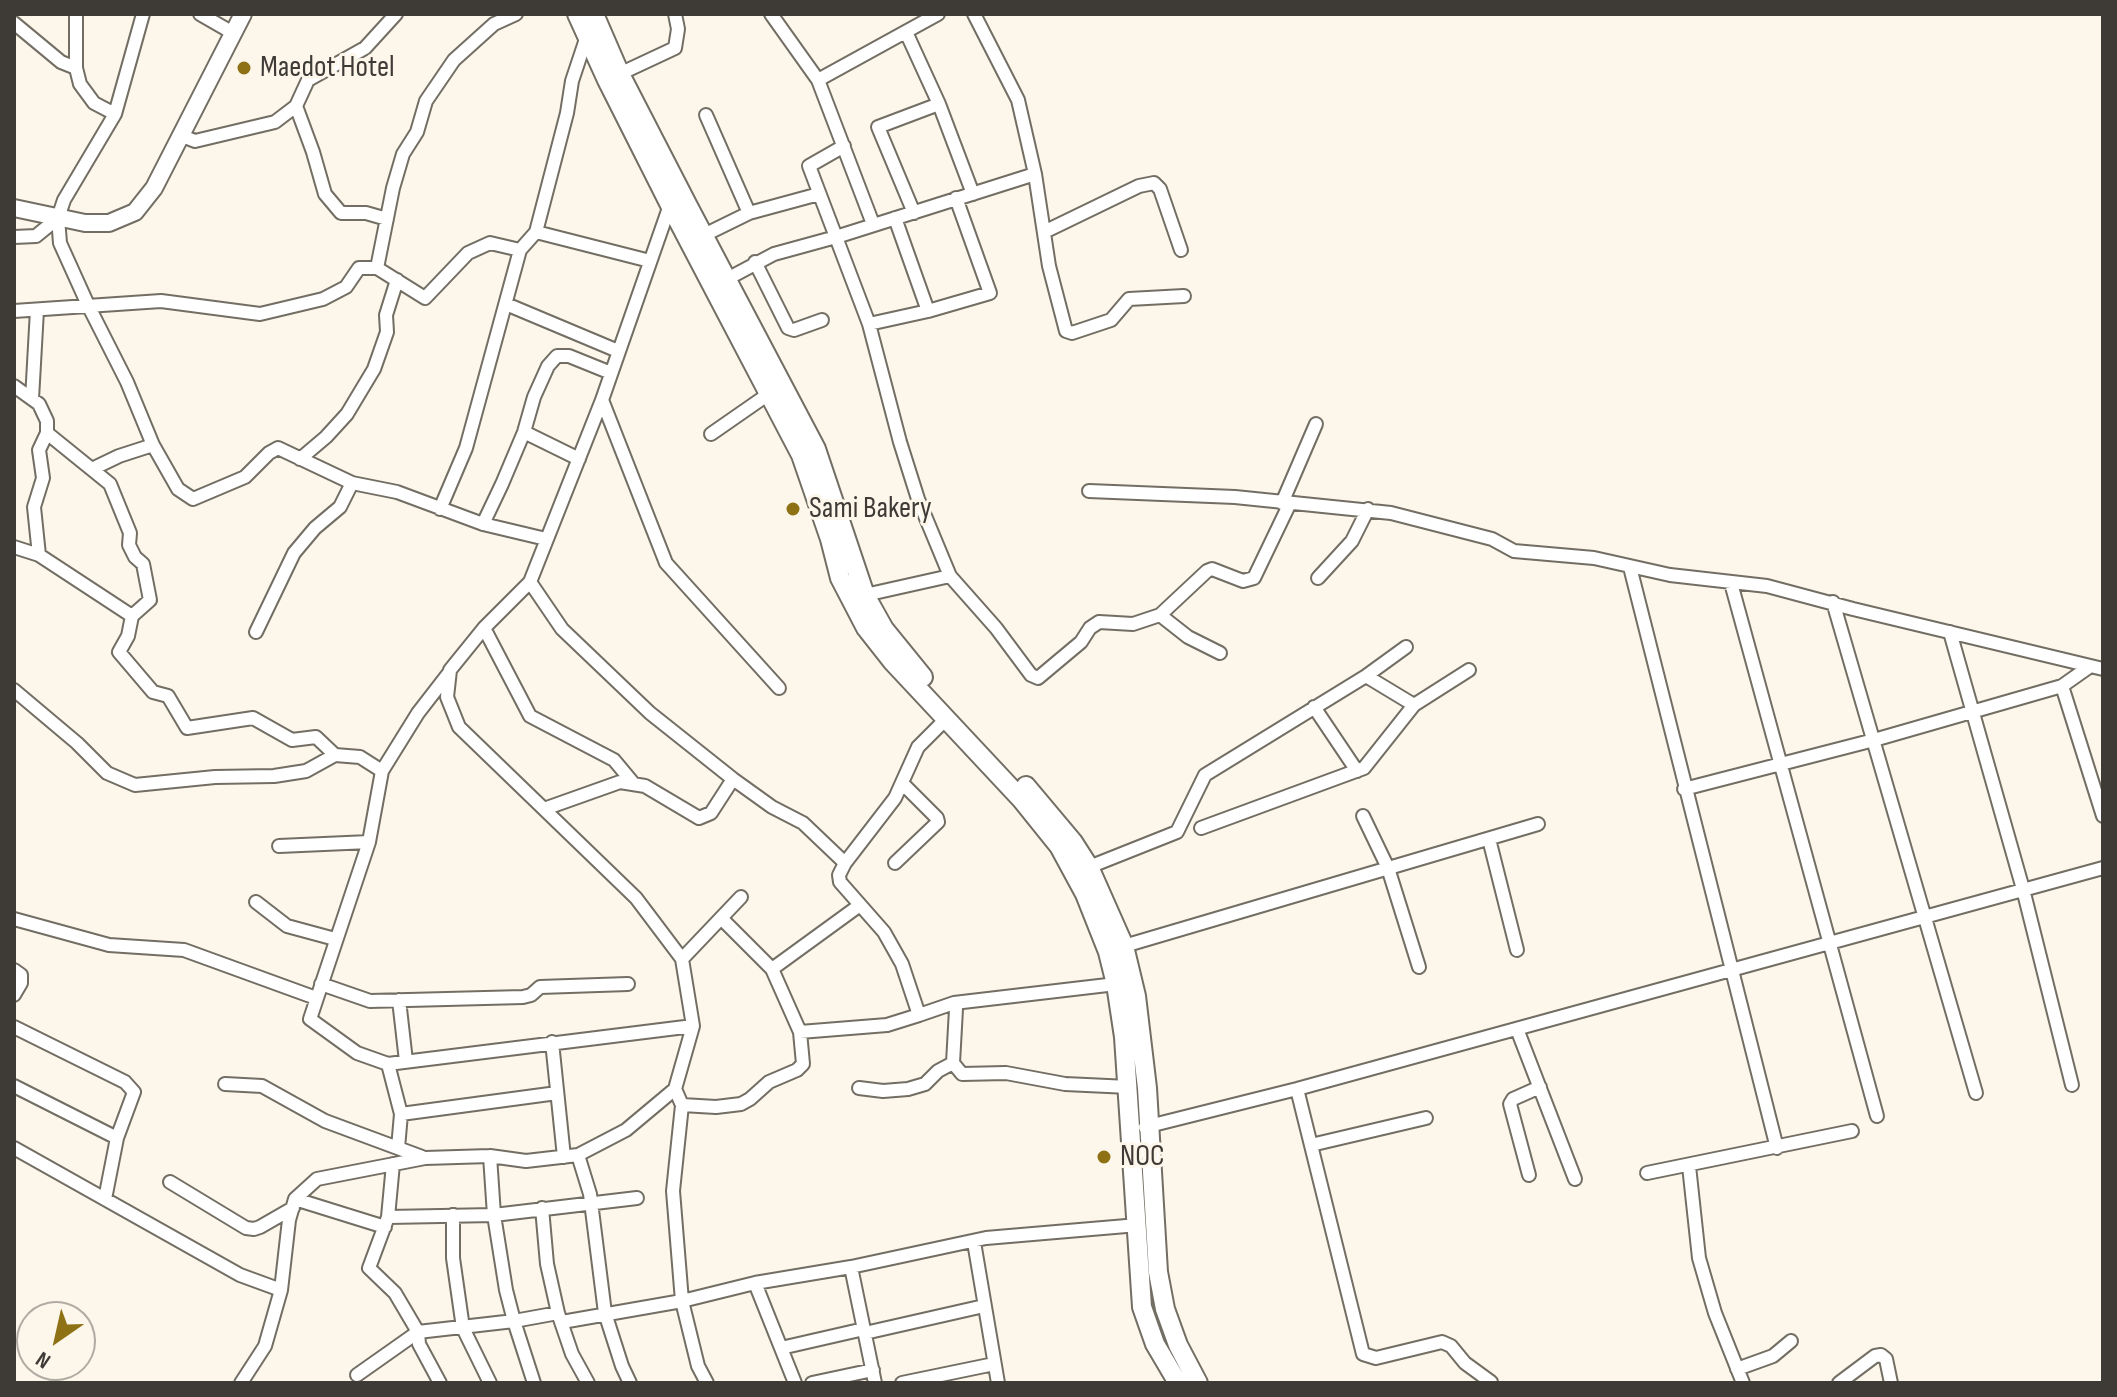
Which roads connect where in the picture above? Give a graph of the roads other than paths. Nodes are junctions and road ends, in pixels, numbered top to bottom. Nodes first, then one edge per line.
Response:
1 (76, 14) edge
2 (143, 14) edge
3 (200, 14) edge
4 (243, 14) edge
5 (394, 14) edge
6 (516, 14) edge
7 (577, 14) edge
8 (594, 14) edge
9 (675, 14) edge
10 (938, 14) edge
11 (974, 14) edge
12 (778, 16) edge
13 (14, 23) edge
14 (906, 32) junction
15 (233, 33) junction
16 (587, 36) junction
17 (76, 68) junction
18 (614, 77) junction
19 (818, 80) junction
20 (939, 104) junction
21 (296, 106) junction
22 (115, 114) junction
23 (706, 115) dead end
24 (182, 136) junction
25 (844, 146) junction
26 (1035, 174) junction
27 (819, 194) junction
28 (973, 194) junction
29 (956, 198) junction
30 (670, 205) junction
31 (14, 208) edge
32 (749, 213) junction
33 (914, 213) junction
34 (58, 218) junction
35 (895, 218) junction
36 (387, 219) junction
37 (873, 224) junction
38 (536, 232) junction
39 (1044, 232) junction
40 (14, 237) edge
41 (836, 237) junction
42 (697, 239) junction
43 (520, 250) junction
44 (1181, 250) dead end
45 (650, 261) junction
46 (755, 262) junction
47 (377, 268) junction
48 (727, 279) junction
49 (397, 280) junction
50 (1184, 296) dead end
51 (506, 304) junction
52 (88, 305) junction
53 (37, 310) junction
54 (14, 311) edge
55 (928, 311) junction
56 (822, 320) dead end
57 (869, 324) junction
58 (618, 351) junction
59 (611, 373) junction
60 (14, 386) edge
61 (770, 393) junction
62 (32, 399) junction
63 (602, 400) junction
64 (1316, 424) dead end
65 (524, 432) junction
66 (47, 433) junction
67 (711, 434) dead end
68 (153, 445) junction
69 (300, 459) junction
70 (579, 459) junction
71 (92, 469) junction
72 (352, 483) junction
73 (1089, 491) dead end
74 (1286, 503) junction
75 (440, 509) junction
76 (1368, 509) junction
77 (483, 524) junction
78 (546, 539) junction
79 (14, 547) edge
80 (39, 555) junction
81 (1630, 567) junction
82 (950, 576) junction
83 (1318, 578) dead end
84 (530, 582) junction
85 (1731, 583) junction
86 (865, 595) junction
87 (1833, 602) junction
88 (1160, 615) junction
89 (132, 616) junction
90 (484, 628) junction
91 (256, 632) dead end
92 (1950, 632) junction
93 (1406, 647) dead end
94 (1220, 653) dead end
95 (2089, 667) junction
96 (2103, 669) edge
97 (450, 670) junction
98 (1469, 670) dead end
99 (1366, 676) junction
100 (2062, 686) junction
101 (779, 688) dead end
102 (14, 690) edge
103 (1414, 705) junction
104 (1314, 707) junction
105 (1974, 710) junction
106 (946, 719) junction
107 (1874, 740) junction
108 (335, 755) junction
109 (1779, 763) junction
110 (382, 771) junction
111 (1357, 771) junction
112 (733, 779) junction
113 (902, 783) junction
114 (634, 784) junction
115 (1684, 789) junction
116 (1026, 795) junction
117 (544, 809) junction
118 (1363, 816) dead end
119 (2103, 816) edge
120 (1538, 824) dead end
121 (1201, 828) dead end
122 (1489, 839) junction
123 (369, 842) junction
124 (279, 846) dead end
125 (845, 863) junction
126 (895, 863) dead end
127 (1089, 867) junction
128 (1388, 868) junction
129 (2103, 868) edge
130 (2023, 889) junction
131 (741, 897) dead end
132 (256, 902) dead end
133 (860, 905) junction
134 (1926, 916) junction
135 (721, 918) junction
136 (14, 919) edge
137 (335, 939) junction
138 (1828, 943) junction
139 (1124, 946) junction
140 (1517, 950) dead end
141 (682, 959) junction
142 (1419, 967) dead end
143 (772, 969) junction
144 (14, 970) edge
145 (1731, 970) junction
146 (321, 984) junction
147 (628, 984) dead end
148 (1116, 984) junction
149 (14, 995) edge
150 (316, 998) junction
151 (399, 1000) junction
152 (954, 1003) junction
153 (919, 1015) junction
154 (693, 1026) junction
155 (14, 1027) edge
156 (1517, 1029) junction
157 (800, 1032) junction
158 (552, 1042) junction
159 (406, 1061) junction
160 (953, 1063) junction
161 (388, 1064) junction
162 (225, 1084) dead end
163 (2072, 1085) dead end
164 (14, 1086) edge
165 (1129, 1087) junction
166 (1540, 1087) junction
167 (859, 1088) dead end
168 (675, 1089) junction
169 (1297, 1089) junction
170 (557, 1093) junction
171 (1976, 1093) dead end
172 (682, 1105) junction
173 (401, 1114) junction
174 (1877, 1116) dead end
175 (1426, 1118) dead end
176 (1139, 1128) junction
177 (1852, 1131) dead end
178 (117, 1138) junction
179 (1311, 1145) junction
180 (14, 1148) edge
181 (398, 1148) junction
182 (1777, 1148) junction
183 (490, 1156) junction
184 (571, 1156) junction
185 (425, 1158) junction
186 (393, 1164) junction
187 (1689, 1166) junction
188 (1647, 1173) dead end
189 (1529, 1175) dead end
190 (1575, 1179) dead end
191 (170, 1182) dead end
192 (637, 1198) dead end
193 (105, 1199) junction
194 (294, 1203) junction
195 (591, 1203) junction
196 (542, 1208) junction
197 (453, 1215) junction
198 (494, 1215) junction
199 (386, 1222) junction
200 (1138, 1225) junction
201 (974, 1242) junction
202 (851, 1267) junction
203 (755, 1283) junction
204 (281, 1290) junction
205 (682, 1301) junction
206 (984, 1306) junction
207 (605, 1313) junction
208 (560, 1318) junction
209 (514, 1321) junction
210 (463, 1328) junction
211 (864, 1331) junction
212 (418, 1332) junction
213 (1791, 1341) dead end
214 (781, 1348) junction
215 (994, 1364) junction
216 (1737, 1369) junction
217 (357, 1375) dead end
218 (874, 1377) edge
219 (1491, 1382) edge
220 (241, 1383) edge
221 (440, 1383) edge
222 (490, 1383) edge
223 (534, 1383) edge
224 (588, 1383) edge
225 (630, 1383) edge
226 (707, 1383) edge
227 (795, 1383) edge
228 (812, 1383) edge
229 (902, 1383) edge
230 (998, 1383) edge
231 (1178, 1383) edge
232 (1198, 1383) edge
233 (1743, 1383) edge
234 (1839, 1383) edge
235 (1891, 1383) edge

1 - 17 street
2 - 22 street
3 - 15 street
4 - 15 main road
5 - 21 street
6 - 36 street
7 - 16 highway
8 - 18 highway
9 - 18 street
10 - 14 street
11 - 26 street
12 - 19 street
13 - 17 street
14 - 19 street
14 - 20 street
15 - 24 main road
16 - 18 highway
16 - 38 street
17 - 22 street
18 - 30 highway
18 - 42 highway
19 - 25 street
20 - 28 street
20 - 33 street
21 - 24 street
21 - 36 street
22 - 34 street
23 - 32 street
24 - 34 main road
25 - 27 street
25 - 37 street
26 - 28 street
26 - 39 street
27 - 32 street
27 - 41 street
28 - 29 street
29 - 33 street
29 - 55 street
30 - 42 highway
30 - 45 street
31 - 34 main road
32 - 42 street
33 - 35 street
34 - 40 street
34 - 52 street
35 - 37 street
35 - 55 street
36 - 47 street
37 - 41 street
38 - 43 street
38 - 45 street
39 - 44 street
39 - 50 street
41 - 46 street
41 - 57 street
42 - 48 highway
42 - 61 highway
43 - 49 street
43 - 51 street
45 - 58 street
46 - 48 street
46 - 56 street
47 - 49 street
47 - 52 street
48 - 86 highway
49 - 69 street
51 - 58 street
51 - 75 street
52 - 53 street
52 - 68 street
53 - 54 street
53 - 62 street
55 - 57 street
57 - 82 street
58 - 59 street
59 - 63 street
59 - 65 street
60 - 62 street
61 - 67 street
61 - 106 highway
62 - 66 street
63 - 70 street
63 - 101 street
64 - 74 street
65 - 70 street
65 - 77 street
66 - 71 street
66 - 80 street
68 - 69 street
68 - 71 street
69 - 72 street
70 - 78 street
71 - 89 street
72 - 75 street
72 - 91 street
73 - 74 street
74 - 76 street
74 - 88 street
75 - 77 street
76 - 81 street
76 - 83 street
77 - 78 street
78 - 84 street
79 - 80 street
80 - 89 street
81 - 85 street
81 - 115 street
82 - 86 street
82 - 88 street
84 - 90 street
84 - 112 street
85 - 87 street
85 - 109 street
86 - 116 highway
87 - 92 street
87 - 107 street
88 - 94 street
89 - 108 street
90 - 97 street
90 - 114 street
92 - 95 street
92 - 105 street
93 - 99 street
95 - 96 street
95 - 100 street
97 - 110 street
97 - 117 street
98 - 103 street
99 - 103 street
99 - 104 street
100 - 105 street
100 - 119 street
102 - 108 street
103 - 111 street
104 - 111 street
104 - 127 street
105 - 107 street
105 - 130 street
106 - 113 street
106 - 116 highway
107 - 109 street
107 - 134 street
108 - 110 street
109 - 115 street
109 - 138 street
110 - 123 street
111 - 121 street
112 - 114 street
112 - 125 street
113 - 125 street
113 - 126 street
114 - 117 street
115 - 145 street
116 - 127 highway
116 - 148 highway
117 - 141 street
118 - 128 street
120 - 122 street
122 - 128 street
122 - 140 street
123 - 124 street
123 - 137 street
125 - 133 street
127 - 139 highway
128 - 139 street
128 - 142 street
129 - 130 street
130 - 134 street
130 - 163 street
131 - 135 street
132 - 137 street
133 - 143 street
133 - 153 street
134 - 138 street
134 - 171 street
135 - 141 street
135 - 143 street
136 - 150 street
137 - 146 street
138 - 145 street
138 - 174 street
139 - 176 highway
141 - 154 street
143 - 157 street
144 - 149 street
145 - 156 street
145 - 182 street
146 - 150 street
146 - 151 street
147 - 151 street
148 - 152 street
148 - 165 highway
150 - 161 street
151 - 159 street
152 - 153 street
152 - 160 street
153 - 157 street
154 - 158 street
154 - 168 street
155 - 178 street
156 - 166 street
156 - 169 street
157 - 172 street
158 - 159 street
158 - 170 street
159 - 161 street
160 - 165 street
160 - 167 street
161 - 173 street
162 - 181 street
164 - 178 street
165 - 176 highway
166 - 189 street
166 - 190 street
168 - 172 street
168 - 184 street
169 - 176 street
169 - 179 street
170 - 173 street
170 - 184 street
172 - 205 street
173 - 181 street
175 - 179 street
176 - 200 highway
176 - 232 highway
177 - 182 street
178 - 193 street
179 - 219 street
180 - 193 street
181 - 185 street
182 - 187 street
183 - 184 street
183 - 185 street
183 - 198 street
184 - 195 street
185 - 186 street
186 - 194 street
186 - 199 street
187 - 188 street
187 - 216 street
191 - 194 street
192 - 195 street
193 - 204 street
194 - 199 street
194 - 204 street
195 - 196 street
195 - 207 street
196 - 198 street
196 - 208 street
197 - 198 street
197 - 199 street
197 - 210 street
198 - 209 street
199 - 212 street
200 - 201 street
200 - 231 highway
201 - 202 street
201 - 206 street
202 - 203 street
202 - 211 street
203 - 205 street
203 - 214 street
204 - 220 street
205 - 207 street
205 - 226 street
206 - 211 street
206 - 215 street
207 - 208 street
207 - 225 street
208 - 209 street
208 - 224 street
209 - 210 street
209 - 223 street
210 - 212 street
210 - 222 street
211 - 214 street
211 - 218 street
212 - 217 street
212 - 221 street
213 - 216 street
214 - 227 street
215 - 229 street
215 - 230 street
216 - 233 street
218 - 228 street
234 - 235 street

